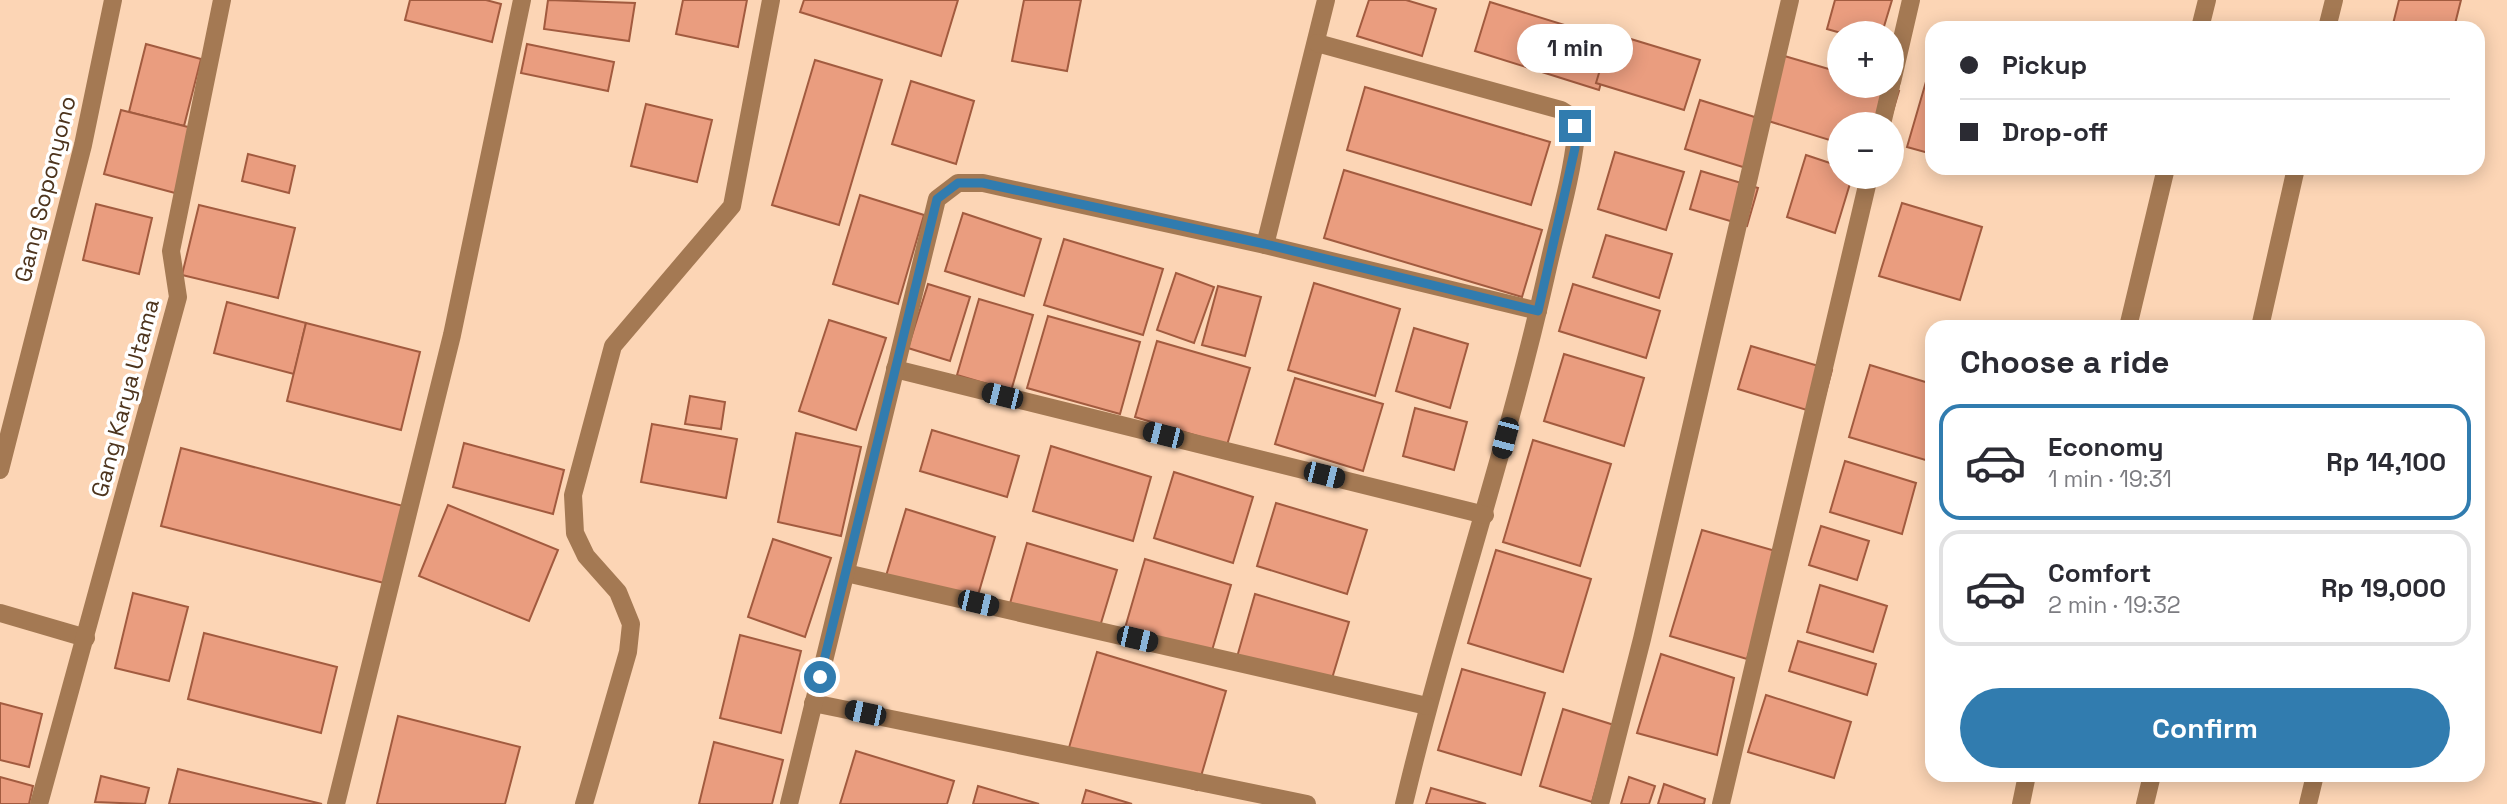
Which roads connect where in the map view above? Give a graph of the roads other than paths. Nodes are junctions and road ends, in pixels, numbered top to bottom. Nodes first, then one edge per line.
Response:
1 (113, 0) edge
2 (222, 0) edge
3 (522, 0) edge
4 (771, 0) edge
5 (1326, 0) edge
6 (1790, 0) edge
7 (1911, 0) edge
8 (2207, 0) edge
9 (2333, 0) edge
10 (2202, 21) edge
11 (2328, 21) edge
12 (1904, 29) edge
13 (1317, 43) junction
14 (2164, 175) edge
15 (2294, 175) edge
16 (1866, 189) edge
17 (1265, 244) junction
18 (1538, 311) junction
19 (2130, 320) edge
20 (2262, 320) edge
21 (895, 369) junction
22 (0, 470) edge
23 (1485, 515) junction
24 (846, 573) junction
25 (0, 613) edge
26 (86, 638) junction
27 (813, 703) junction
28 (1427, 706) junction
29 (2026, 782) edge
30 (2150, 782) edge
31 (2313, 782) edge
32 (39, 804) edge
33 (336, 804) edge
34 (584, 804) edge
35 (789, 804) edge
36 (1307, 804) edge
37 (1404, 804) edge
38 (1600, 804) edge
39 (1721, 804) edge
40 (2021, 804) edge
41 (2145, 804) edge
42 (2308, 804) edge

1 - 22 street, Gang Soponyono
2 - 26 street, Gang Karya Utama
3 - 33 street
4 - 34 street
5 - 13 street
6 - 38 street
7 - 12 street
8 - 10 street
9 - 11 street
13 - 17 street
13 - 18 street
14 - 19 street
15 - 20 street
16 - 39 street
17 - 18 street
17 - 21 street
18 - 23 street
21 - 23 street
21 - 24 street
23 - 28 street
24 - 27 street
24 - 28 street
25 - 26 street
26 - 32 street, Gang Karya Utama
27 - 35 street
27 - 36 street
28 - 37 street
29 - 40 street
30 - 41 street
31 - 42 street

